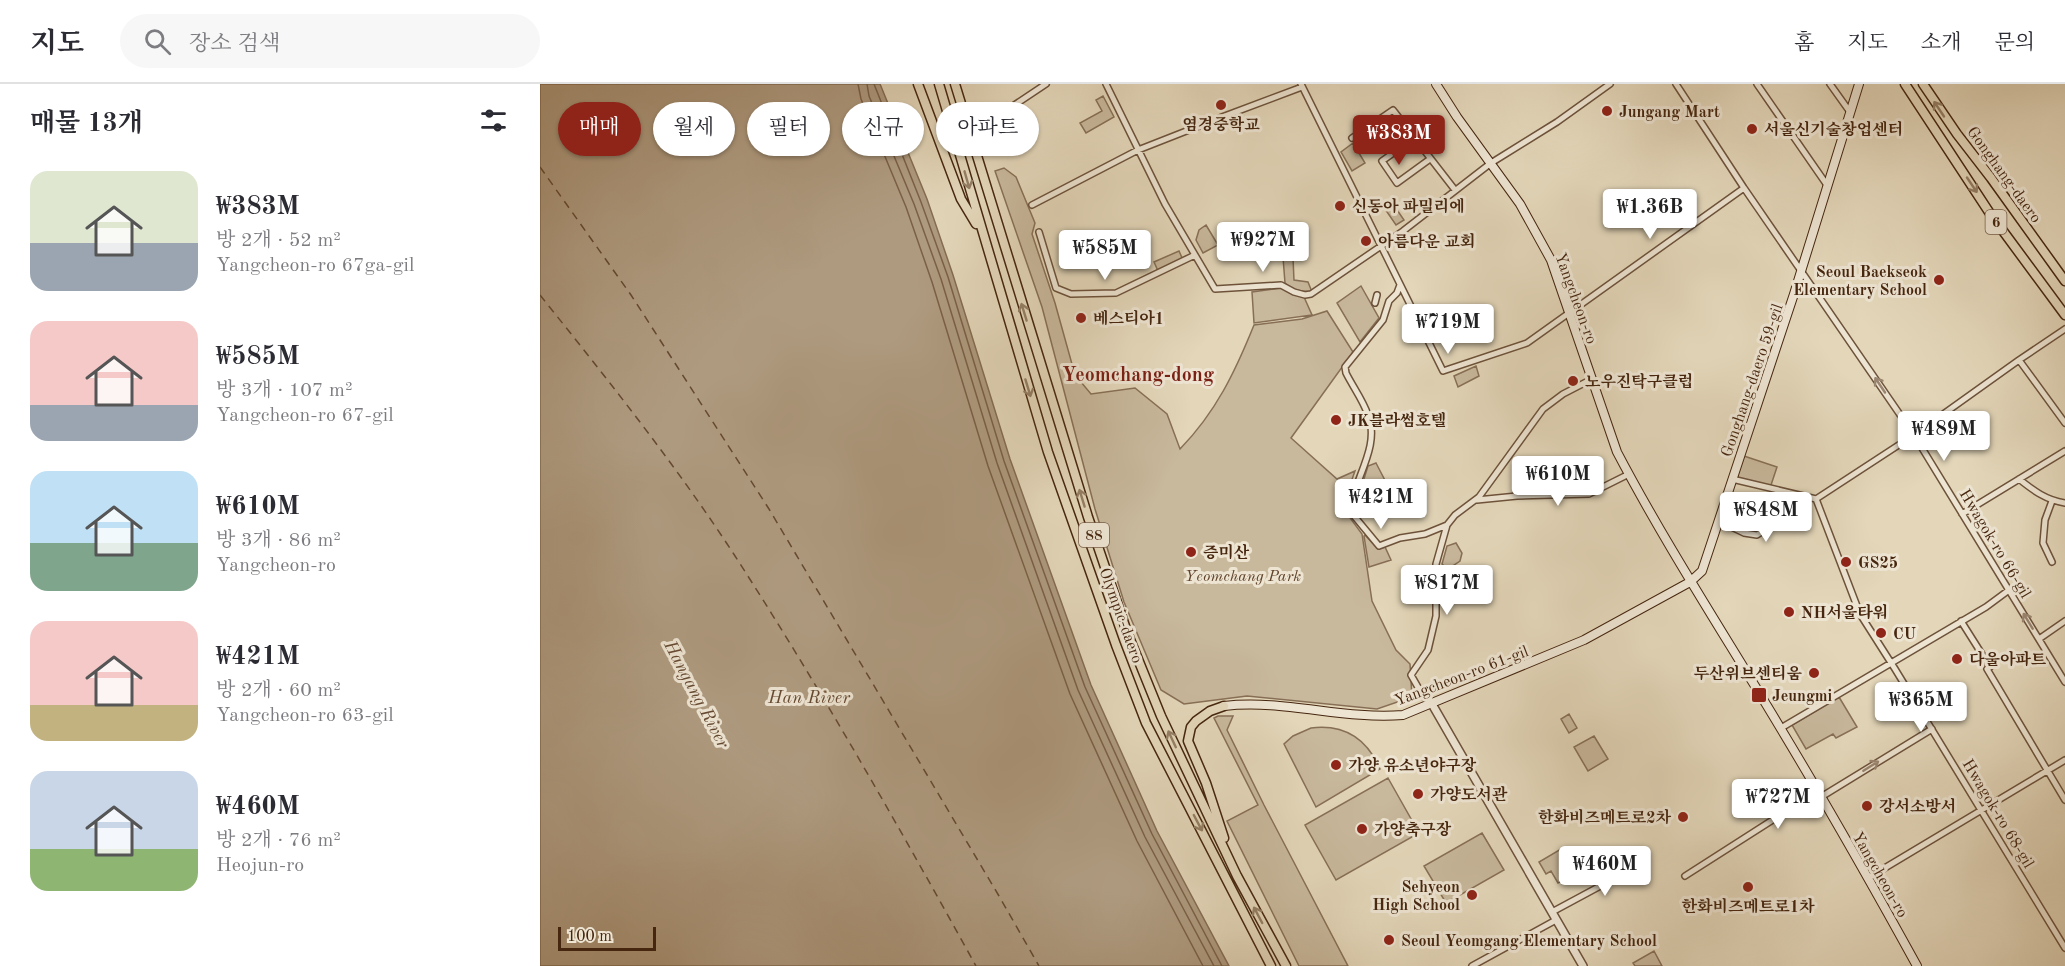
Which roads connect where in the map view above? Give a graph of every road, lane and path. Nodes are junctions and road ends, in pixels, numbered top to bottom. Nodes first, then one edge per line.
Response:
1 (918, 84) edge
2 (939, 84) edge
3 (955, 84) edge
4 (1046, 84) edge
5 (1106, 84) edge
6 (1436, 84) edge
7 (1610, 84) edge
8 (1676, 84) edge
9 (1757, 84) edge
10 (1830, 84) edge
11 (1859, 84) edge
12 (1905, 84) edge
13 (1923, 84) edge
14 (1301, 86) edge
15 (1019, 102) edge
16 (1850, 112) junction
17 (1352, 138) dead end
18 (1413, 139) junction
19 (1138, 150) junction
20 (1430, 159) junction
21 (1491, 163) junction
22 (1827, 185) junction
23 (1744, 188) junction
24 (1455, 190) junction
25 (1032, 205) dead end
26 (1039, 232) dead end
27 (983, 236) junction
28 (1380, 247) junction
29 (1195, 255) junction
30 (1801, 270) junction
31 (2065, 281) edge
32 (1400, 285) junction
33 (1377, 295) dead end
34 (1375, 303) dead end
35 (1569, 312) junction
36 (2065, 315) edge
37 (2065, 329) edge
38 (2019, 360) junction
39 (1592, 379) junction
40 (2065, 423) edge
41 (1914, 435) junction
42 (2065, 451) edge
43 (1629, 474) junction
44 (1732, 479) junction
45 (2019, 479) junction
46 (1778, 490) junction
47 (1816, 499) junction
48 (1475, 500) junction
49 (2052, 501) junction
50 (2065, 503) edge
51 (1962, 514) junction
52 (1719, 521) junction
53 (1447, 525) junction
54 (2052, 562) dead end
55 (1690, 582) junction
56 (2009, 590) junction
57 (1961, 621) junction
58 (2065, 621) edge
59 (2039, 639) junction
60 (1892, 663) junction
61 (2065, 682) edge
62 (1432, 704) junction
63 (1224, 706) joint
64 (1781, 728) junction
65 (1932, 729) junction
66 (2065, 760) edge
67 (2047, 771) junction
68 (1819, 794) junction
69 (2065, 800) edge
70 (1982, 810) junction
71 (1637, 868) dead end
72 (1237, 876) junction
73 (1684, 876) dead end
74 (1868, 878) junction
75 (1552, 912) junction
76 (1556, 920) junction
77 (2065, 948) edge
78 (1271, 966) edge
79 (1286, 966) edge
80 (1472, 966) edge
81 (1583, 966) edge
82 (1917, 966) edge

1 - 27 main road
2 -> 27 main road, Olympic-daero / 88
72 -> 3 main road, Olympic-daero / 88
4 - 15 street
5 - 19 street
6 - 21 main road, Yangcheon-ro
7 - 21 street
8 - 23 street, Hwagok-ro 66-gil
9 - 22 street
10 - 16 street
11 - 16 main road, Gonghang-daero 59-gil
12 -> 36 main road, Gonghang-daero / 6
31 -> 13 main road, Gonghang-daero / 6
14 - 19 street
14 - 28 street
16 - 22 main road, Gonghang-daero 59-gil
17 - 18 street
18 - 20 street
18 - 20 street
19 - 25 street
19 - 29 street
20 - 24 street
21 - 24 street
21 - 35 main road, Yangcheon-ro
22 - 30 main road, Gonghang-daero 59-gil
23 - 30 street, Hwagok-ro 66-gil
23 - 35 street
24 - 28 street
26 - 29 street
27 -> 78 main road, Olympic-daero / 88
28 - 29 street
28 - 32 street
41 -> 30 street, Hwagok-ro 66-gil
30 - 44 main road, Gonghang-daero 59-gil
32 - 35 street
32 - 53 street
33 - 34 street
35 - 39 main road, Yangcheon-ro
37 - 38 street
38 - 40 street
38 - 41 street
39 - 43 main road, Yangcheon-ro
39 - 48 street
41 - 47 street
41 - 51 street, Hwagok-ro 66-gil
42 - 45 street
43 - 48 street
43 - 55 main road, Yangcheon-ro
44 - 46 street, Gonghang-daero 59-gil
44 - 52 main road, Gonghang-daero 59-gil
45 - 49 street
45 - 51 street
46 - 47 street, Gonghang-daero 59-gil
46 - 52 street
47 - 60 street, Hwagok-ro 68-gil
48 - 53 street
49 - 50 street
49 - 54 street
51 - 56 street, Hwagok-ro 66-gil
52 - 55 main road, Gonghang-daero 59-gil
53 - 62 street
55 - 62 main road, Yangcheon-ro 61-gil
55 - 64 main road, Yangcheon-ro
56 - 57 street
59 -> 56 street, Hwagok-ro 66-gil
57 - 60 street
57 - 67 street
58 - 59 street
59 - 61 street, Hwagok-ro 66-gil
60 - 64 street
60 - 65 street, Hwagok-ro 68-gil
62 - 63 main road, Yangcheon-ro 61-gil
62 - 75 street
63 - 72 main road
64 - 68 main road, Yangcheon-ro
68 -> 65 street
65 - 70 street, Hwagok-ro 68-gil
66 - 67 street
67 - 69 street
67 - 70 street
68 - 73 street
68 - 74 main road, Yangcheon-ro
70 - 74 street
70 - 77 street, Hwagok-ro 68-gil
71 - 75 street
79 -> 72 main road, Olympic-daero / 88
74 - 82 main road, Yangcheon-ro
75 - 76 street
76 - 80 street
76 - 81 street

